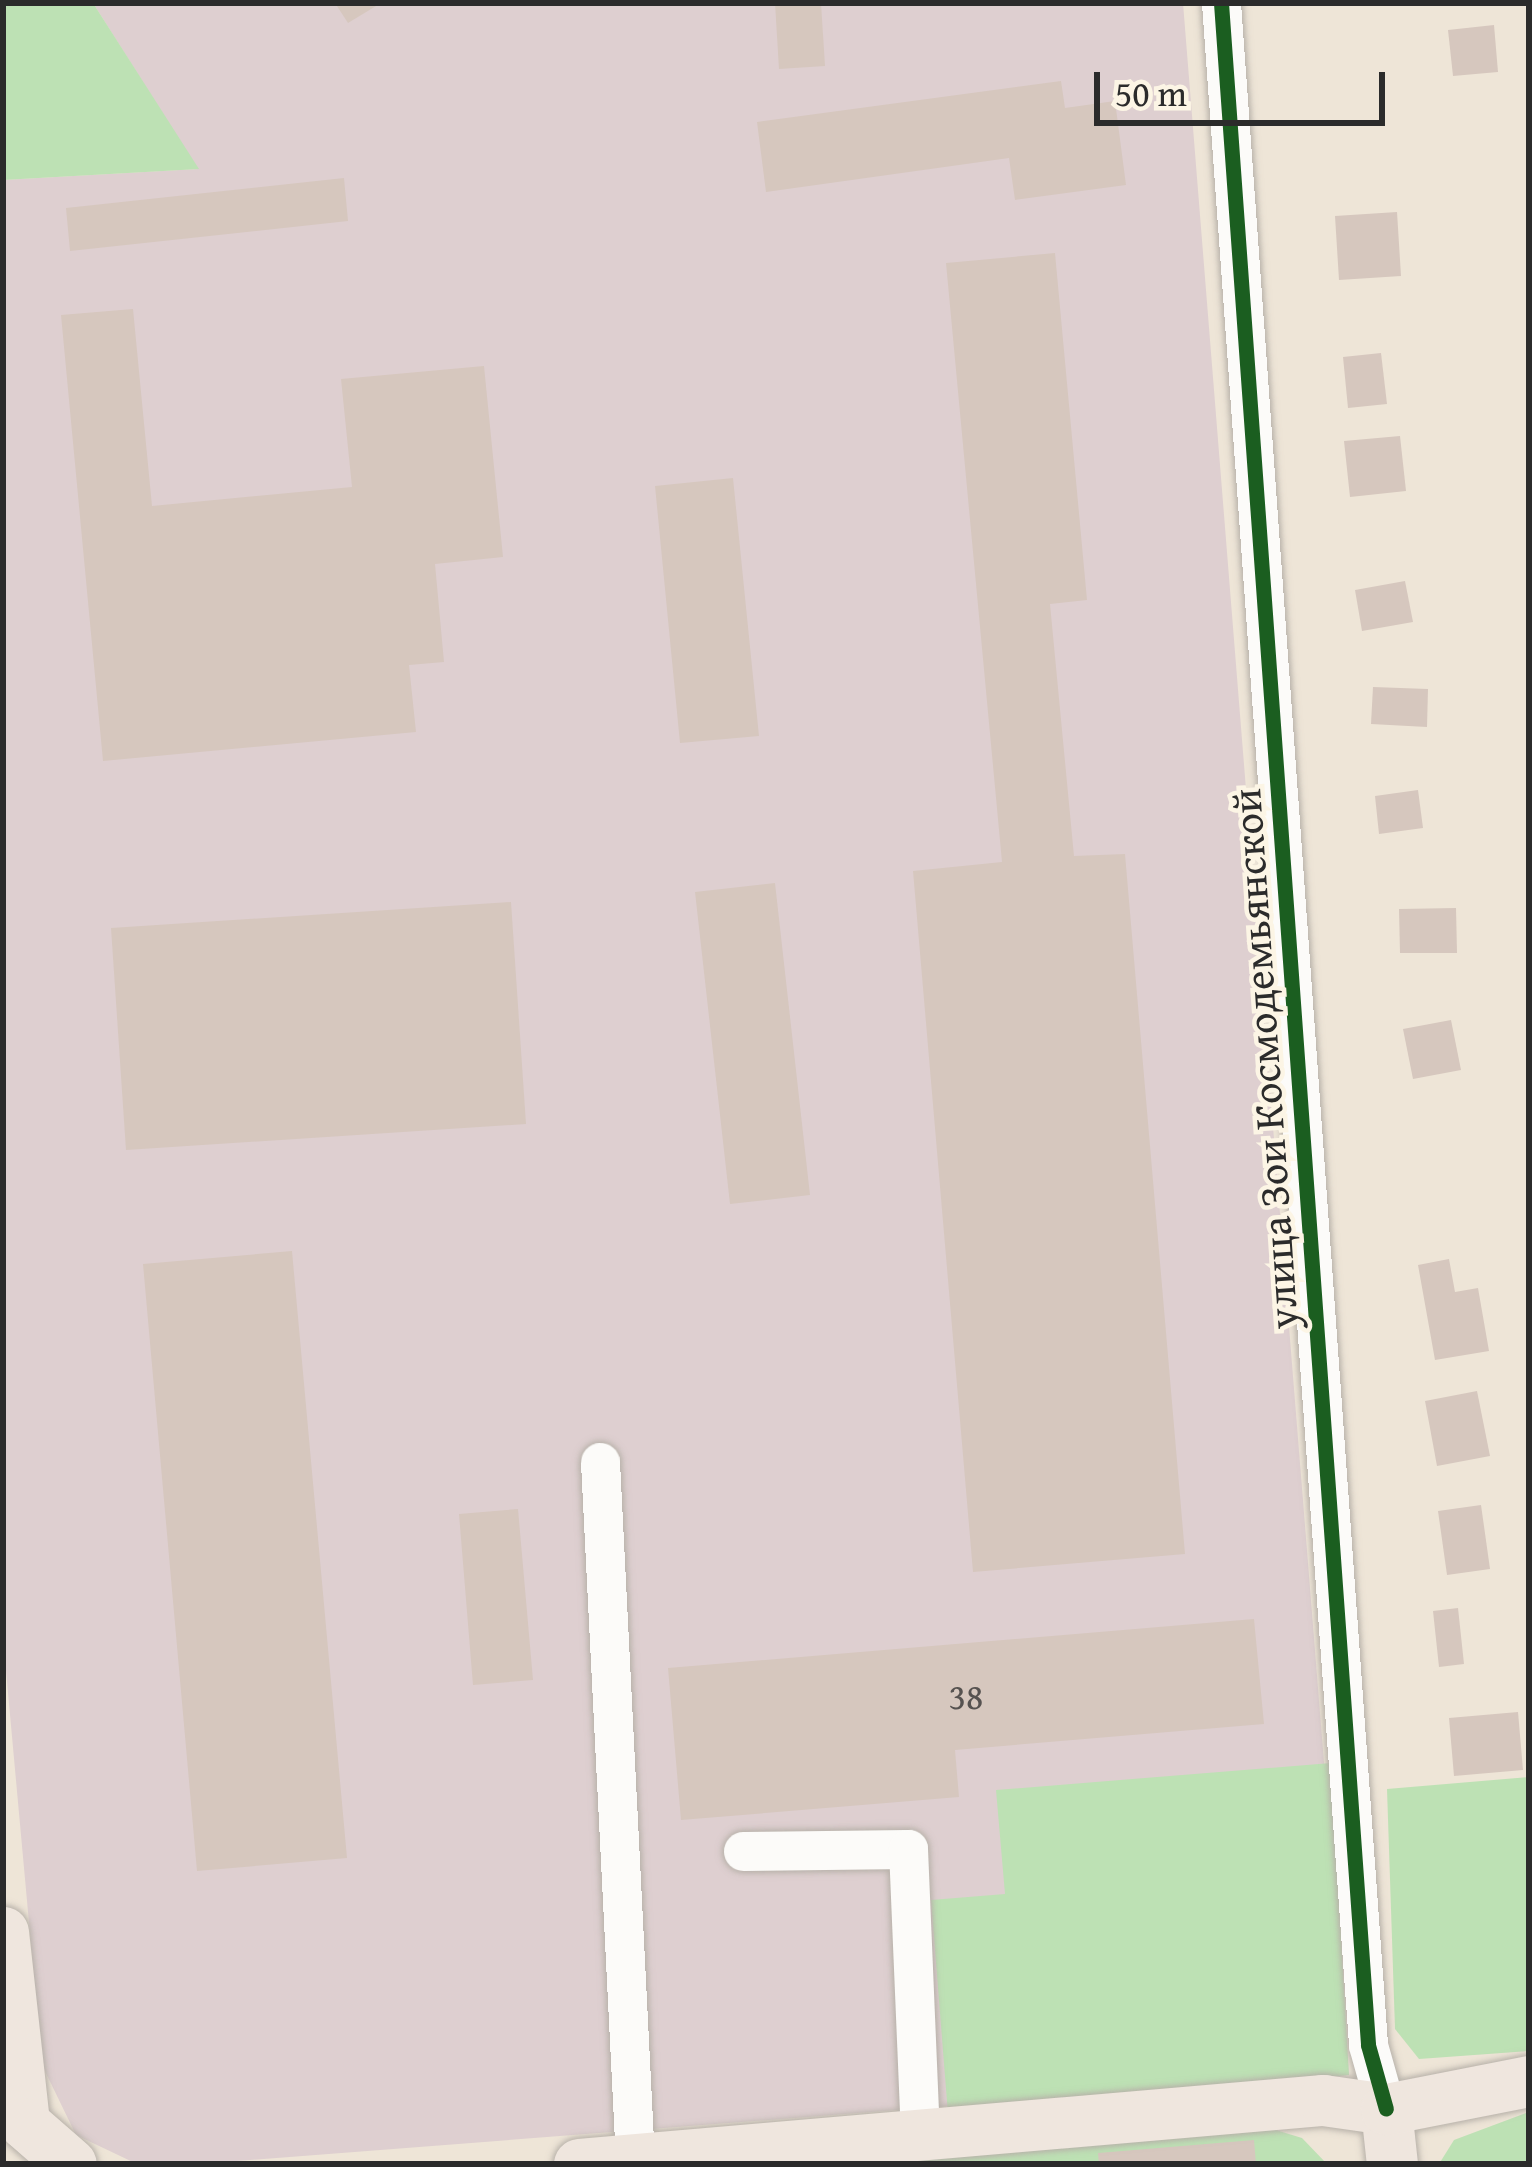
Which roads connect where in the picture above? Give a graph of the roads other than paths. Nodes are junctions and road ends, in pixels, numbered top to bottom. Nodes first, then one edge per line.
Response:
1 (1221, 3) edge
2 (600, 1462) dead end
3 (743, 1851) dead end
4 (3, 1932) edge
5 (1529, 2081) edge
6 (1386, 2109) junction
7 (920, 2134) junction
8 (635, 2159) junction
9 (71, 2164) edge
10 (579, 2164) edge
11 (1392, 2164) edge

1 - 6 street, улица Зои Космодемьянской
2 - 8 street
3 - 7 street
4 - 9 main road
5 - 6 main road
6 - 7 main road
6 - 11 main road, улица Зои Космодемьянской
7 - 8 main road
8 - 10 main road

